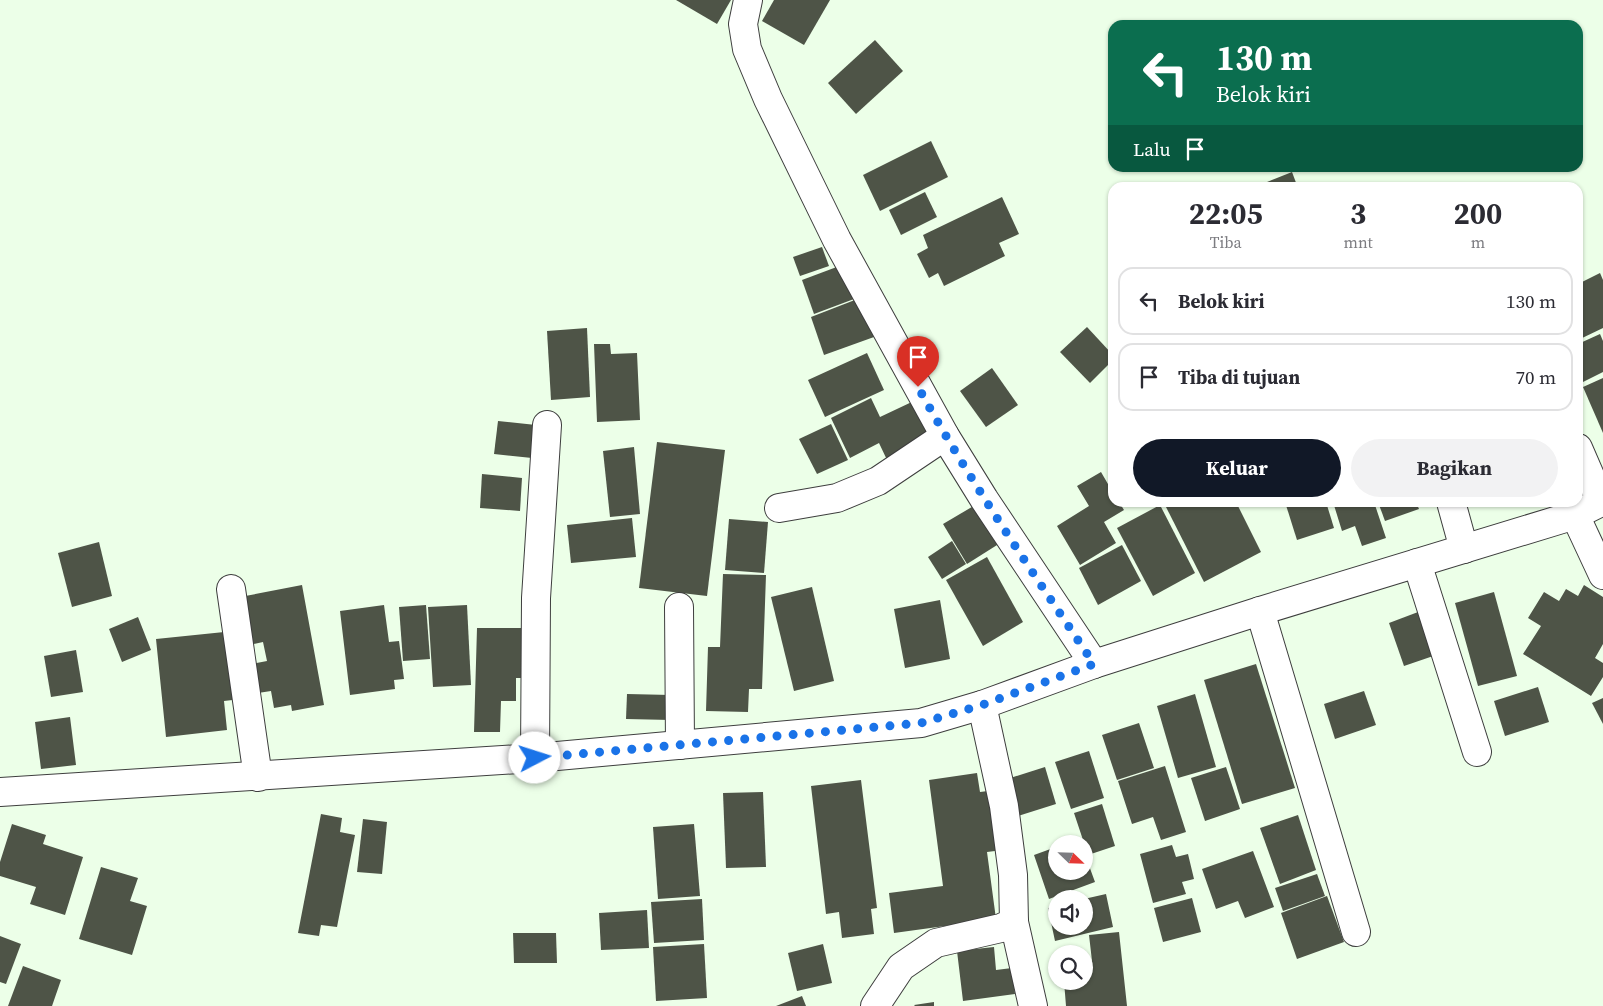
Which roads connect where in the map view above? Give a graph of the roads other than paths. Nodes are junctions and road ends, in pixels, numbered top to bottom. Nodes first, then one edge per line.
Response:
1 (748, 0) edge
2 (547, 425) dead end
3 (946, 436) junction
4 (1583, 459) edge
5 (1602, 501) edge
6 (1452, 507) edge
7 (779, 508) dead end
8 (1576, 515) junction
9 (1464, 549) junction
10 (1417, 563) junction
11 (1603, 575) edge
12 (231, 589) dead end
13 (679, 607) dead end
14 (1260, 611) junction
15 (1094, 664) junction
16 (982, 705) junction
17 (680, 745) junction
18 (1477, 752) dead end
19 (535, 758) junction
20 (258, 777) junction
21 (0, 792) edge
22 (1014, 922) junction
23 (1356, 932) dead end
24 (875, 1006) edge
25 (1033, 1006) edge

1 - 3 street
2 - 19 street
3 - 7 street
3 - 15 street
4 - 5 street
5 - 8 street
6 - 9 street
8 - 9 street
8 - 11 street
9 - 10 street
10 - 14 street
10 - 18 street
12 - 20 street
13 - 17 street
14 - 15 street
14 - 23 street
15 - 16 street
16 - 17 street
16 - 22 street
17 - 19 street
19 - 20 street
20 - 21 street
22 - 24 street
22 - 25 street

